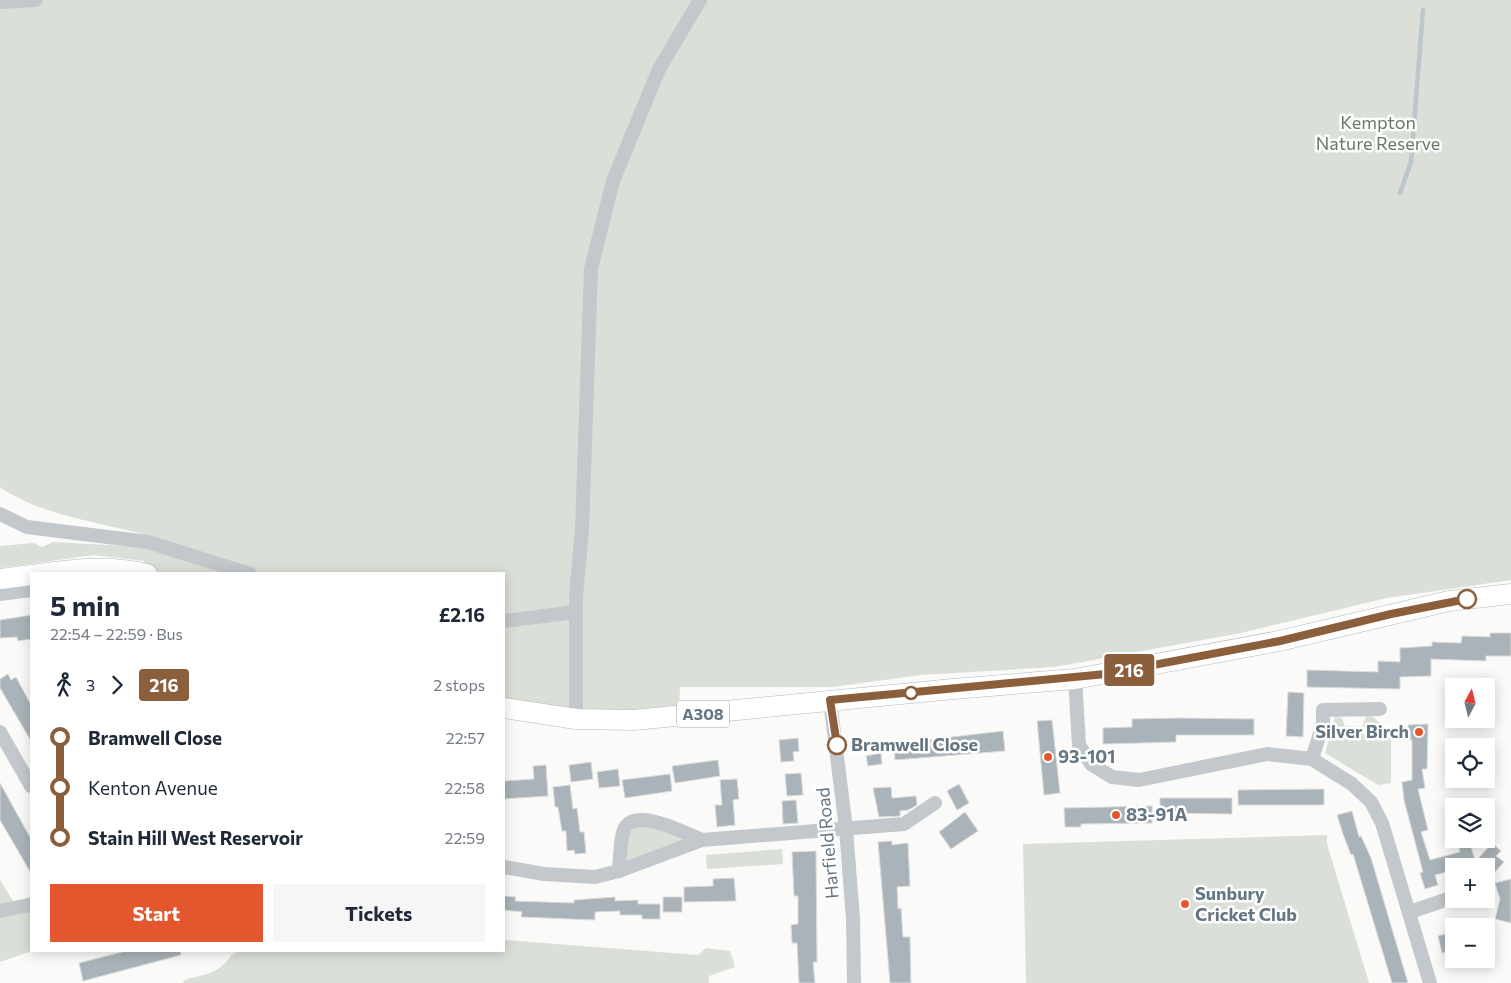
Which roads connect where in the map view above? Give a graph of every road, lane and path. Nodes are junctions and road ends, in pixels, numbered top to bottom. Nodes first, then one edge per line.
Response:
1 (36, 0) edge
2 (700, 0) edge
3 (0, 2) edge
4 (0, 514) edge
5 (58, 572) edge
6 (136, 572) edge
7 (244, 572) edge
8 (30, 575) edge
9 (0, 580) edge
10 (30, 590) edge
11 (0, 594) edge
12 (1511, 594) edge
13 (576, 612) junction
14 (505, 621) edge
15 (1075, 679) junction
16 (830, 700) junction
17 (505, 708) edge
18 (1380, 709) dead end
19 (576, 719) junction
20 (0, 732) edge
21 (1312, 759) junction
22 (30, 784) edge
23 (935, 803) dead end
24 (846, 829) junction
25 (702, 840) junction
26 (505, 867) edge
27 (619, 871) junction
28 (1445, 900) edge
29 (30, 905) edge
30 (0, 911) edge
31 (1410, 912) junction
32 (854, 983) edge
33 (1430, 983) edge

1 - 3 street
2 - 13 street
4 - 7 street
5 - 6 highway
8 - 9 highway
10 - 11 street
12 - 15 highway, A308
13 - 14 street
13 - 19 street
15 - 16 highway, A308
15 - 21 street
16 - 19 highway, A308
16 - 24 street, Harfield Road
17 - 19 highway, A308
18 - 21 street
20 - 22 street
21 - 31 street
23 - 24 street
24 - 25 street
24 - 32 street, Harfield Road
25 - 27 street
25 - 27 street
26 - 27 street
28 - 31 street
29 - 30 street
31 - 33 street

